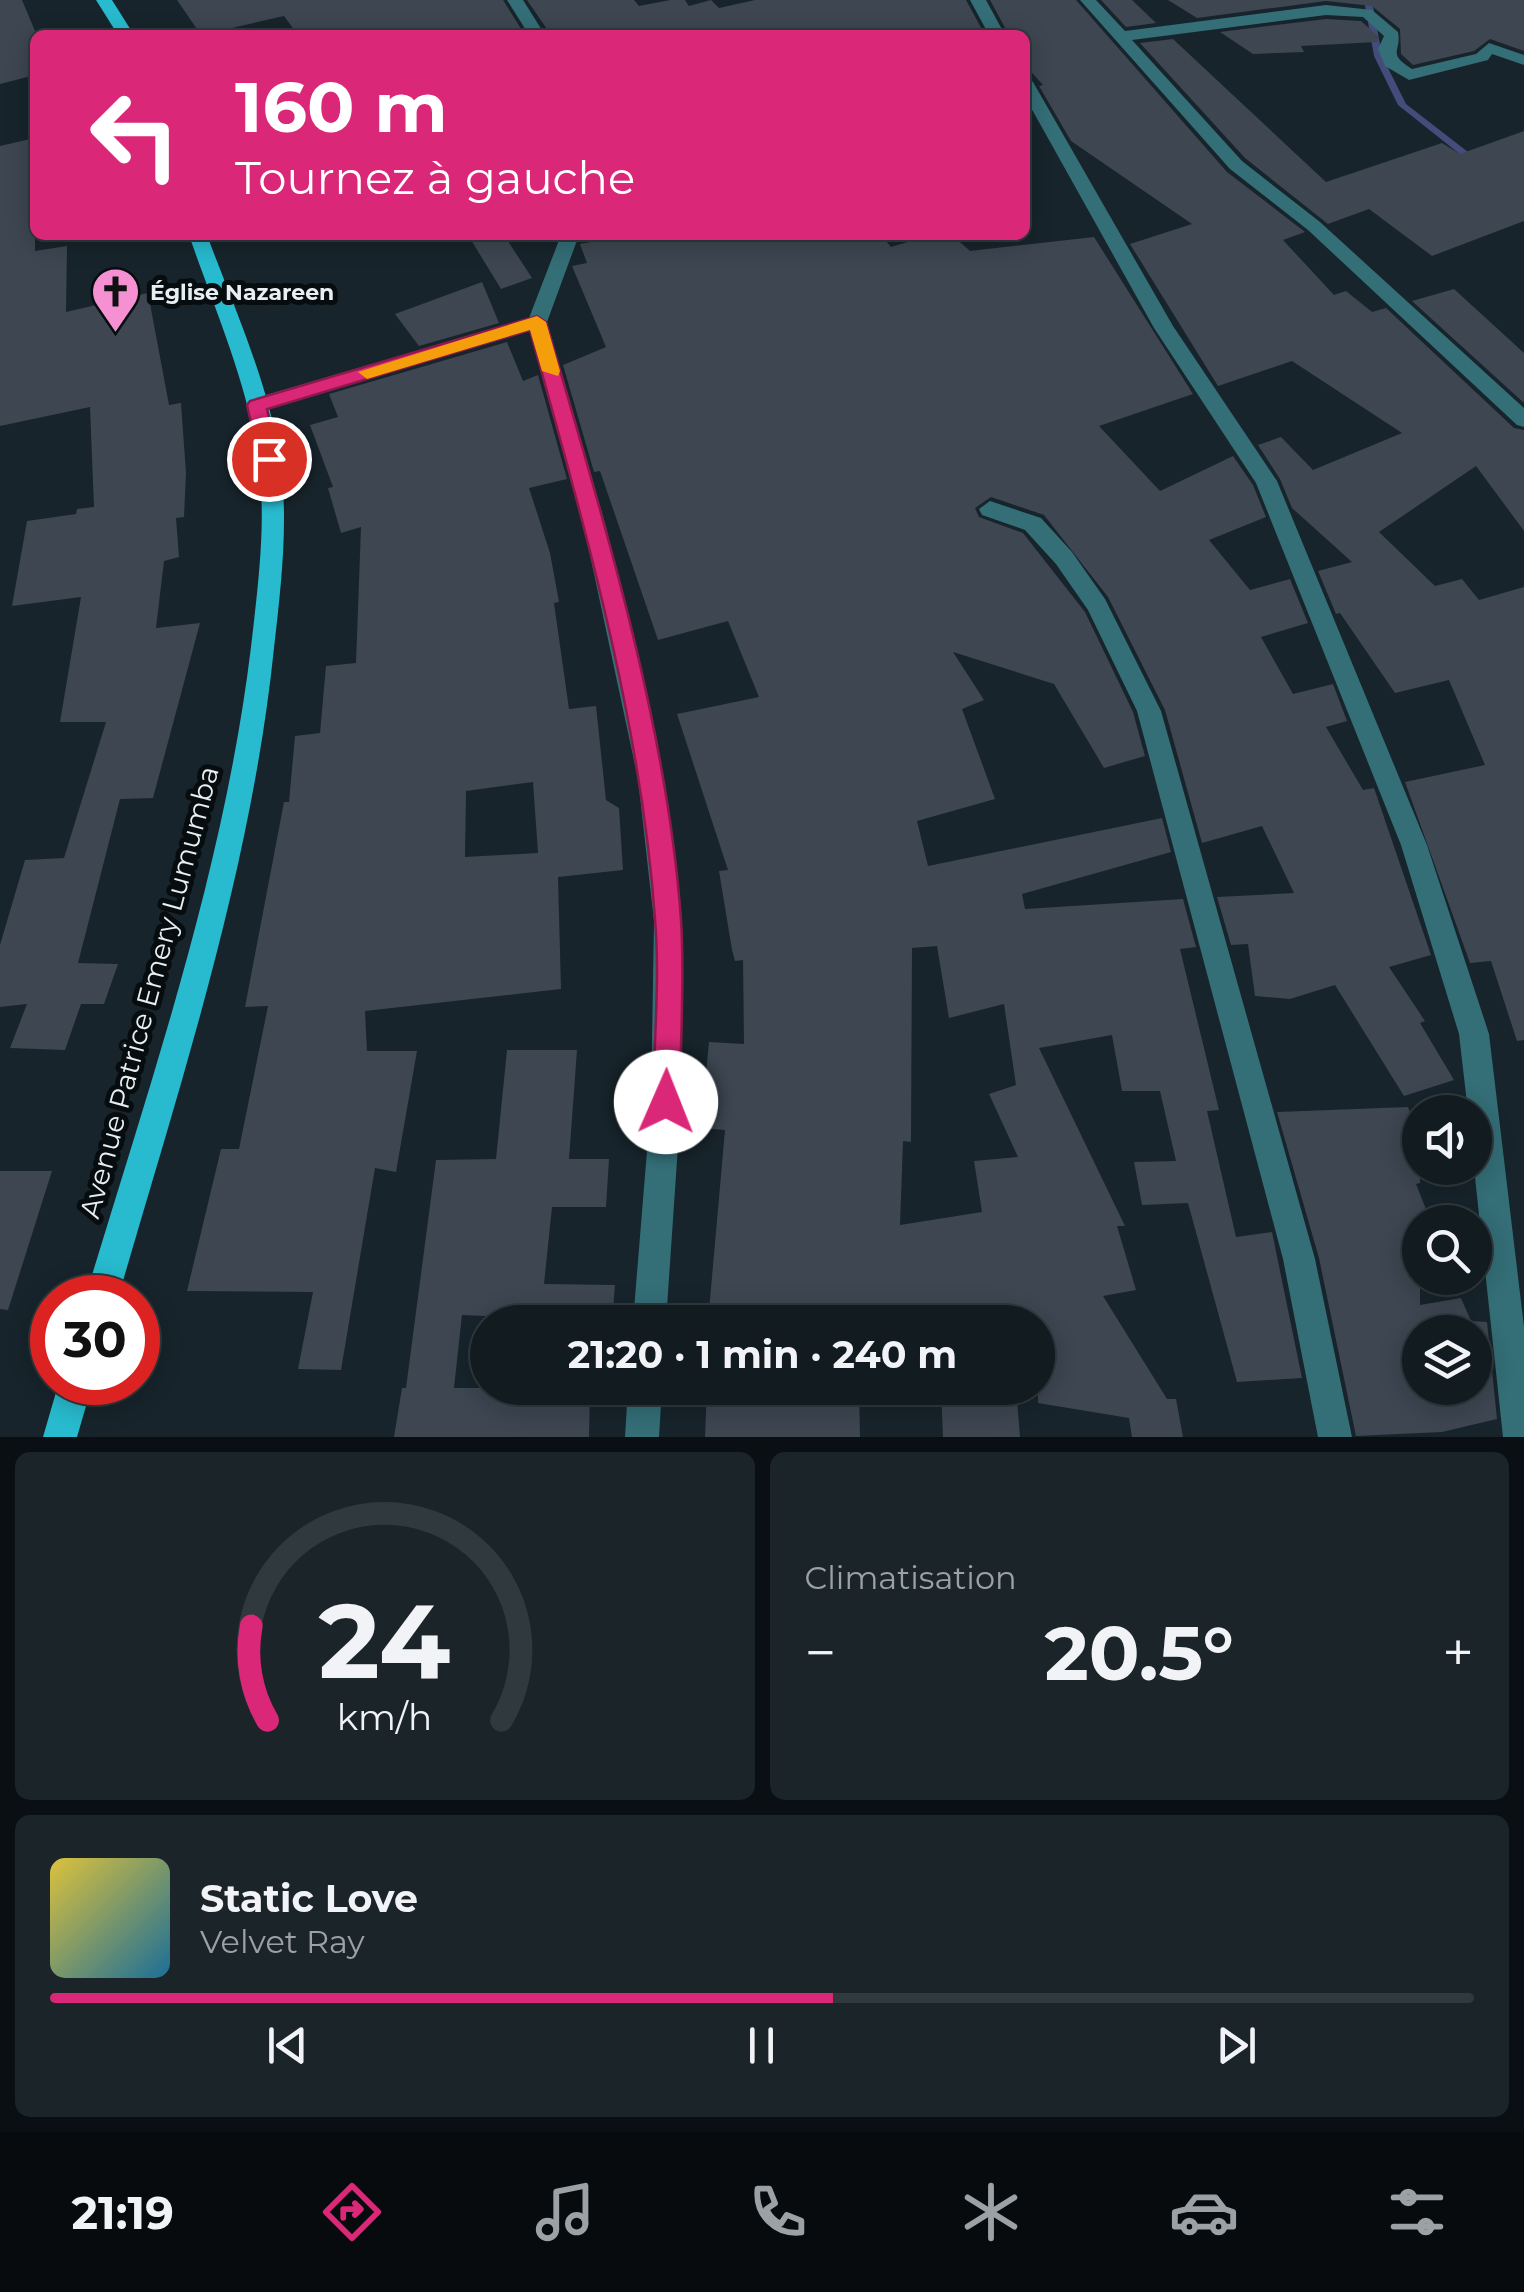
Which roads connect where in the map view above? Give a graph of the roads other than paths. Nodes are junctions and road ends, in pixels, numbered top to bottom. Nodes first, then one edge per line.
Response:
1 (104, 0) edge
2 (516, 0) edge
3 (978, 0) edge
4 (1088, 0) edge
5 (123, 30) edge
6 (535, 30) edge
7 (994, 30) edge
8 (1124, 36) junction
9 (1524, 60) edge
10 (1030, 91) edge
11 (200, 240) edge
12 (568, 240) edge
13 (537, 322) junction
14 (256, 405) junction
15 (1524, 420) edge
16 (990, 509) dead end
17 (107, 1275) edge
18 (651, 1305) edge
19 (69, 1405) edge
20 (644, 1405) edge
21 (60, 1437) edge
22 (642, 1437) edge
23 (1334, 1437) edge
24 (1520, 1437) edge

1 - 5 main road
2 - 6 street
3 - 7 street
4 - 8 street
8 - 9 street
8 - 15 street
10 - 24 street
11 - 14 main road, Avenue Patrice Emery Lumumba
12 - 13 street
13 - 14 street
13 - 18 street
14 - 17 main road, Avenue Patrice Emery Lumumba
16 - 23 street
19 - 21 main road
20 - 22 street

